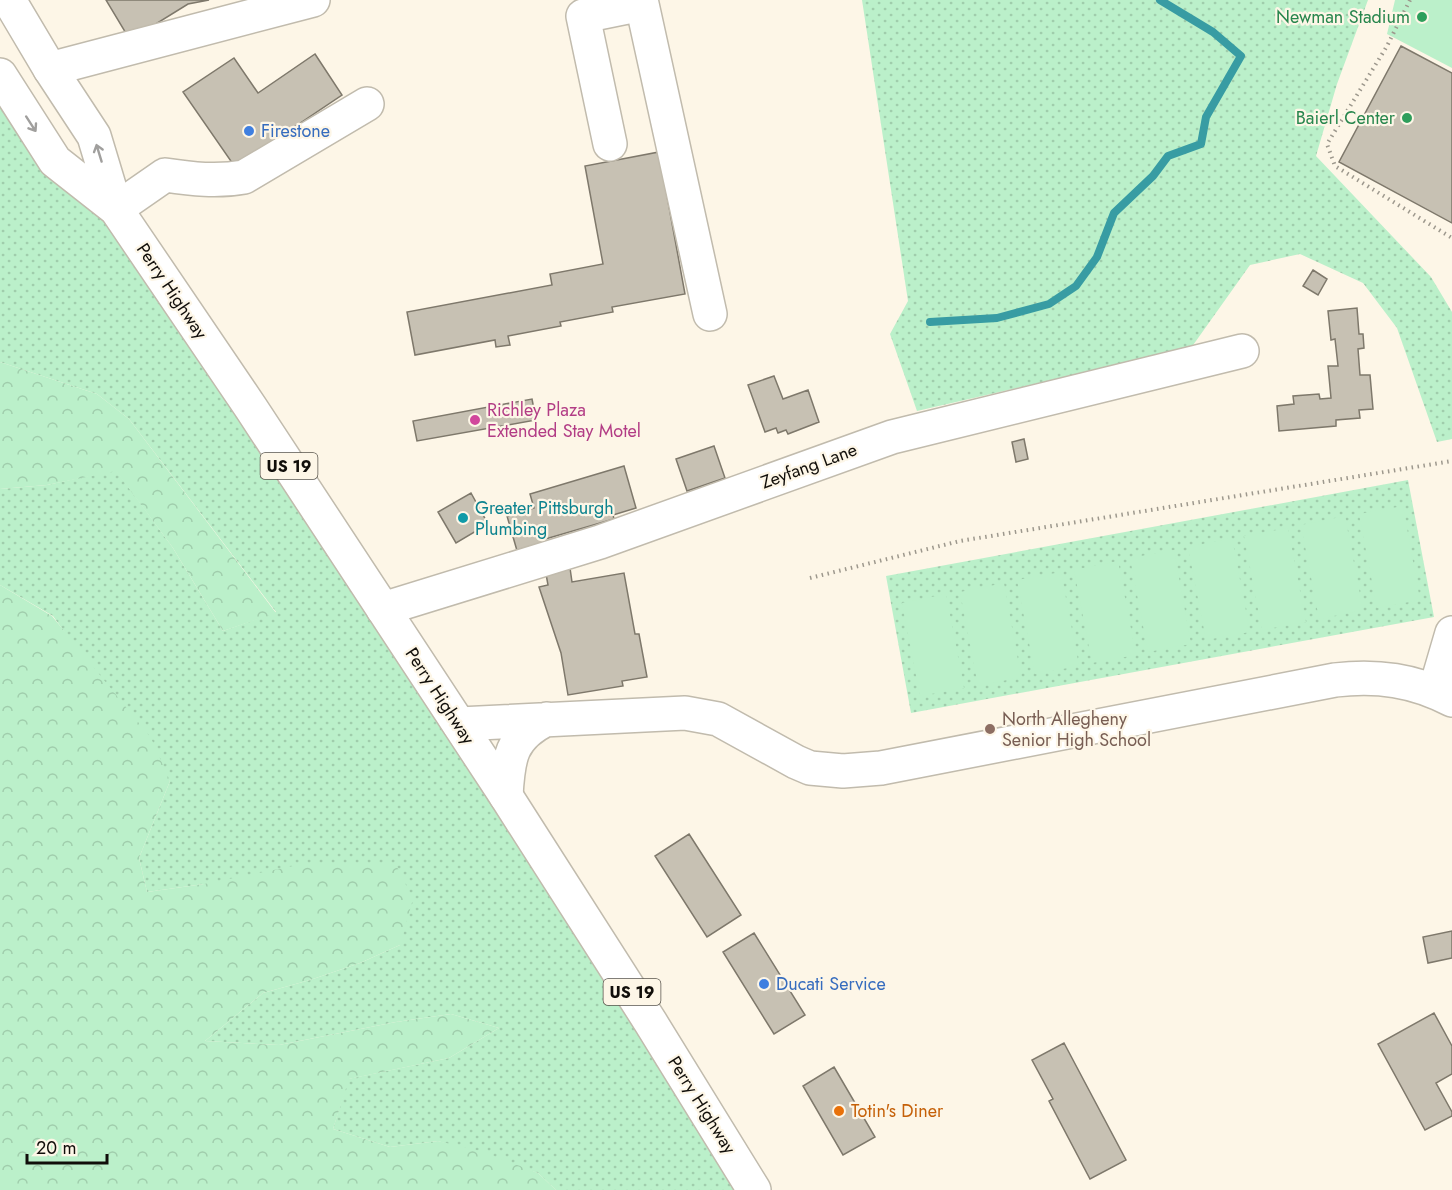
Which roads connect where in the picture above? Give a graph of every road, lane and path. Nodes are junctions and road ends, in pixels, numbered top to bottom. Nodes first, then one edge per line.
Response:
1 (9, 0) edge
2 (313, 0) edge
3 (1410, 0) edge
4 (50, 69) junction
5 (0, 75) edge
6 (367, 104) dead end
7 (610, 144) dead end
8 (116, 209) junction
9 (1452, 238) edge
10 (710, 314) dead end
11 (1242, 351) dead end
12 (1452, 461) edge
13 (810, 578) dead end
14 (383, 609) junction
15 (1452, 633) edge
16 (1444, 695) edge
17 (547, 720) junction
18 (459, 724) junction
19 (506, 796) junction
20 (754, 1190) edge

1 - 4 main road, Perry Highway / US 19
2 - 4 main road
3 - 9 path
8 -> 4 main road, Perry Highway / US 19
5 -> 8 main road, Perry Highway / US 19
6 - 8 main road
7 - 10 main road
8 - 14 main road, Perry Highway / US 19
11 - 14 main road, Zeyfang Lane
12 - 13 path
14 - 18 main road, Perry Highway / US 19
15 - 16 main road
16 - 17 main road
17 - 18 main road
17 - 19 main road
18 - 19 main road, Perry Highway / US 19
19 - 20 main road, Perry Highway / US 19

